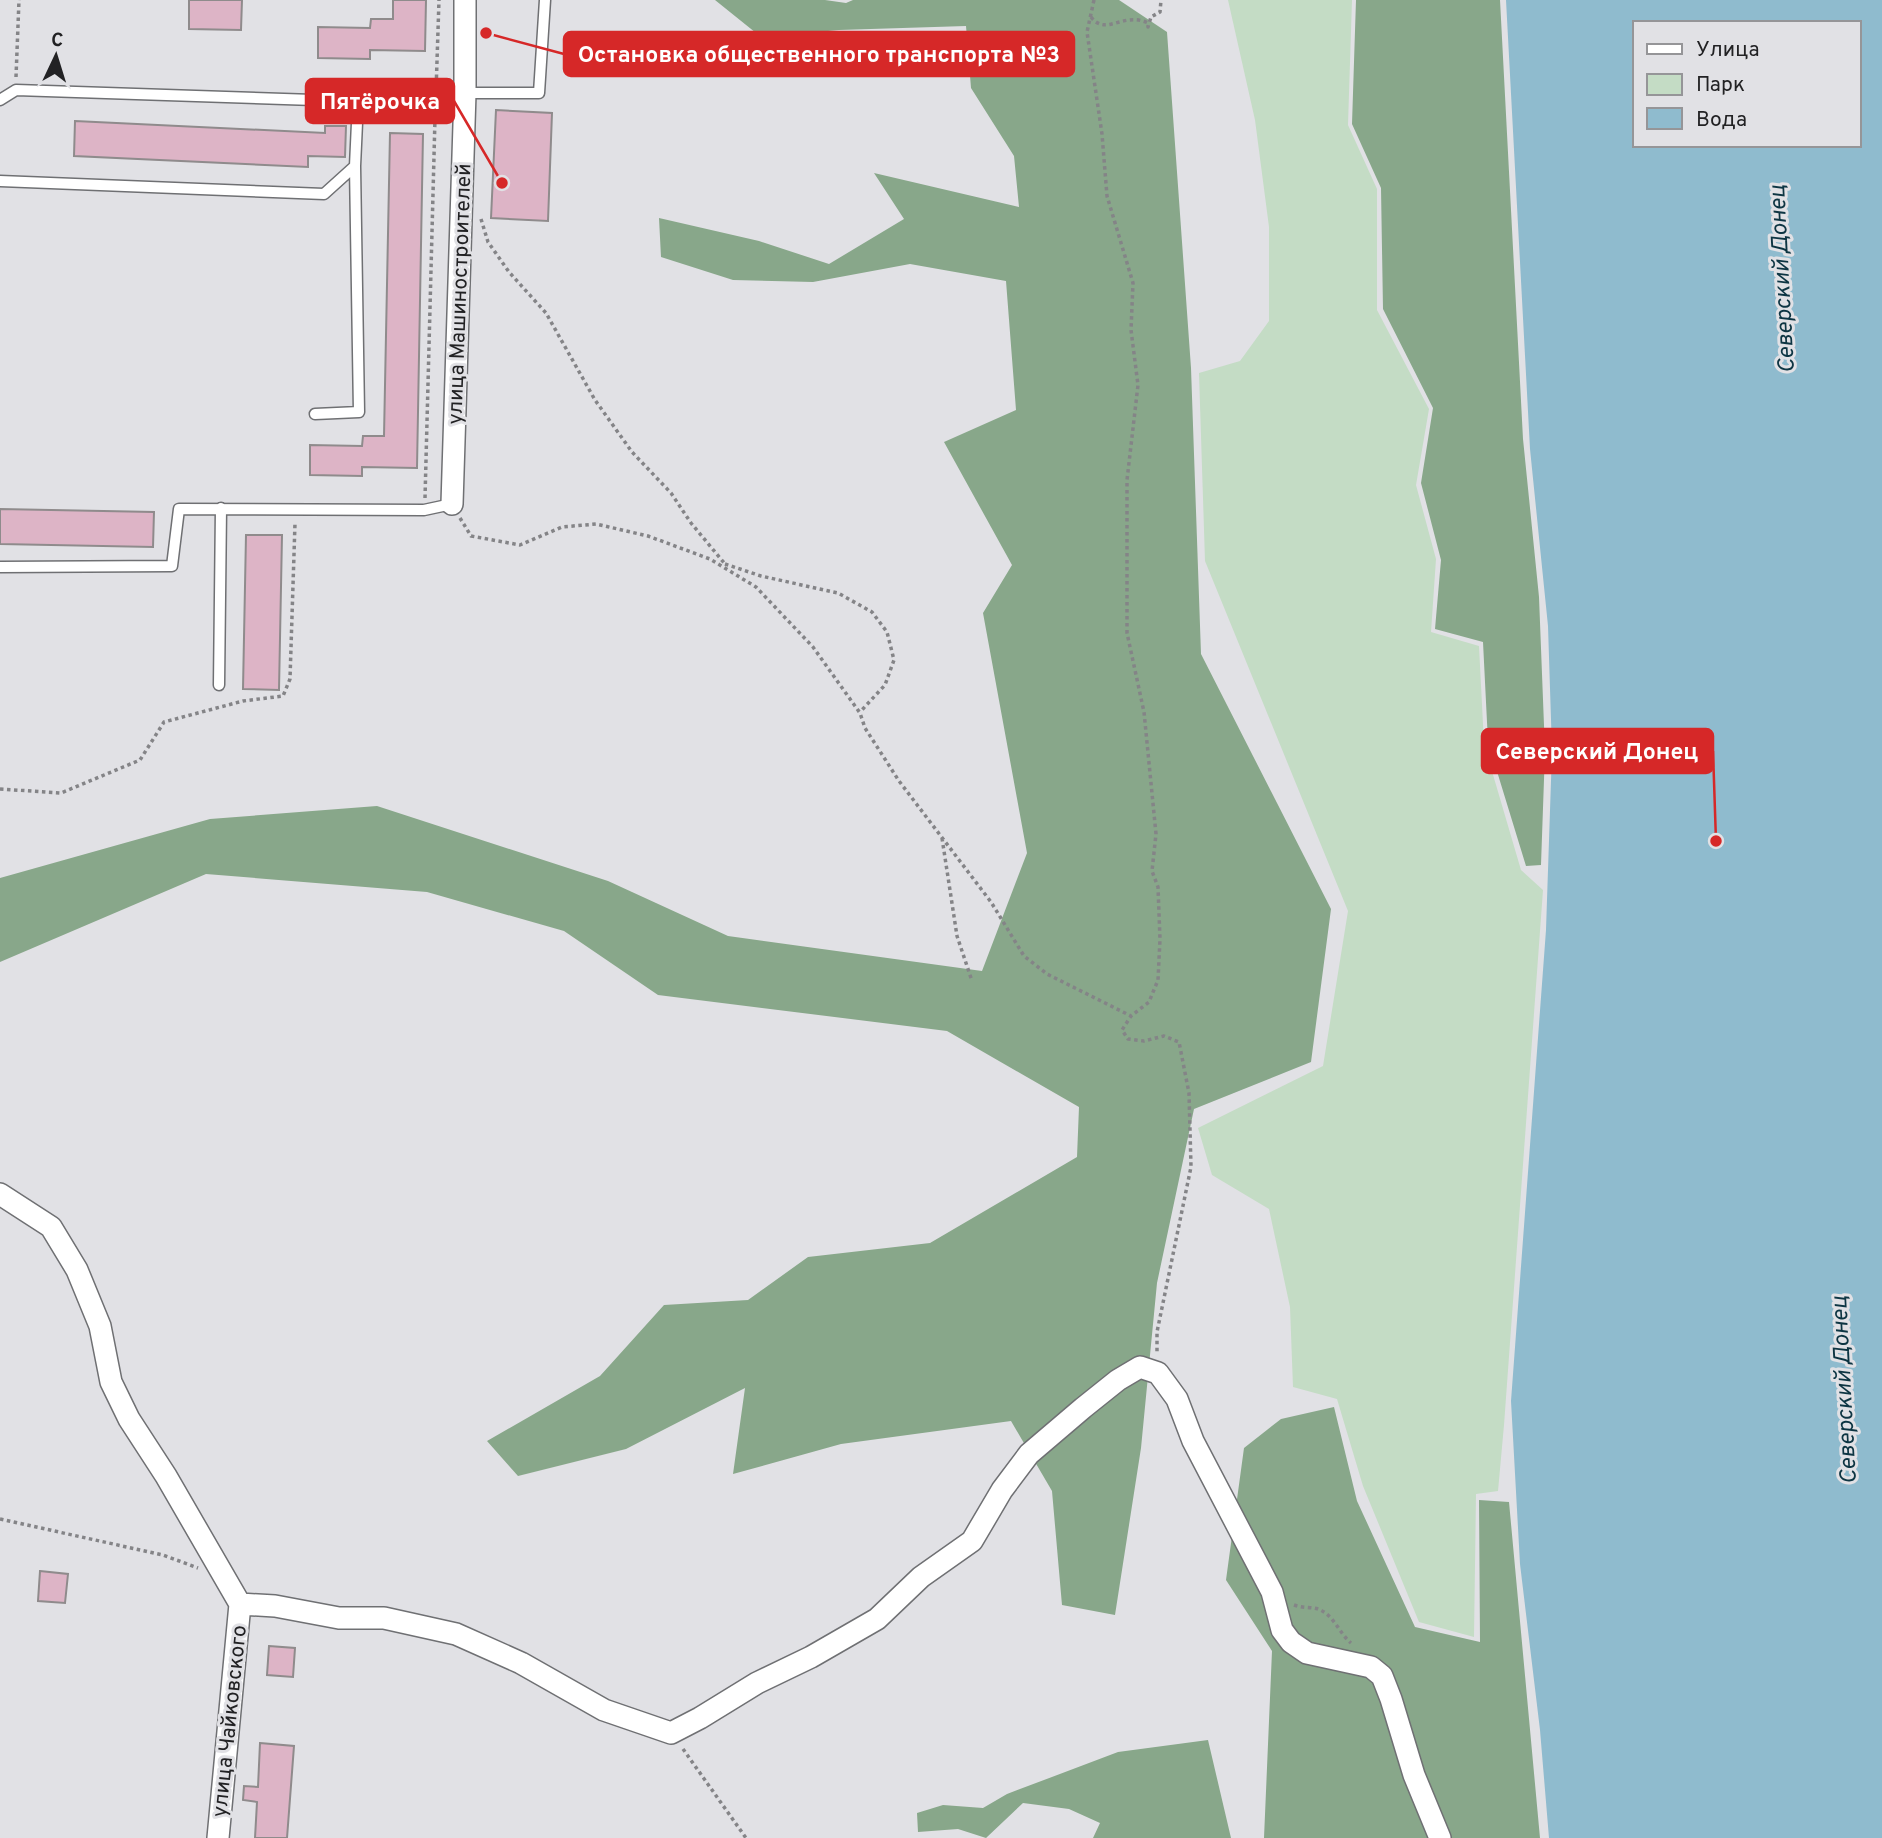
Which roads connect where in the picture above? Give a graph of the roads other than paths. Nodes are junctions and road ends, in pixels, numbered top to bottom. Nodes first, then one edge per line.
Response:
1 (465, 0) edge
2 (545, 0) edge
3 (465, 99) junction
4 (0, 100) edge
5 (358, 101) junction
6 (355, 166) junction
7 (0, 181) edge
8 (315, 414) dead end
9 (452, 504) joint
10 (221, 508) junction
11 (1, 567) edge
12 (219, 685) dead end
13 (0, 1194) edge
14 (240, 1604) junction
15 (218, 1838) edge
16 (1440, 1838) edge

1 - 3 street, улица Машиностроителей
2 - 3 lane
3 - 5 lane
3 - 9 street, улица Машиностроителей
4 - 5 lane
5 - 6 lane
6 - 7 lane
6 - 8 lane
9 - 10 lane
10 - 11 lane
10 - 12 lane
13 - 14 street
14 - 15 street, улица Чайковского
14 - 16 street

